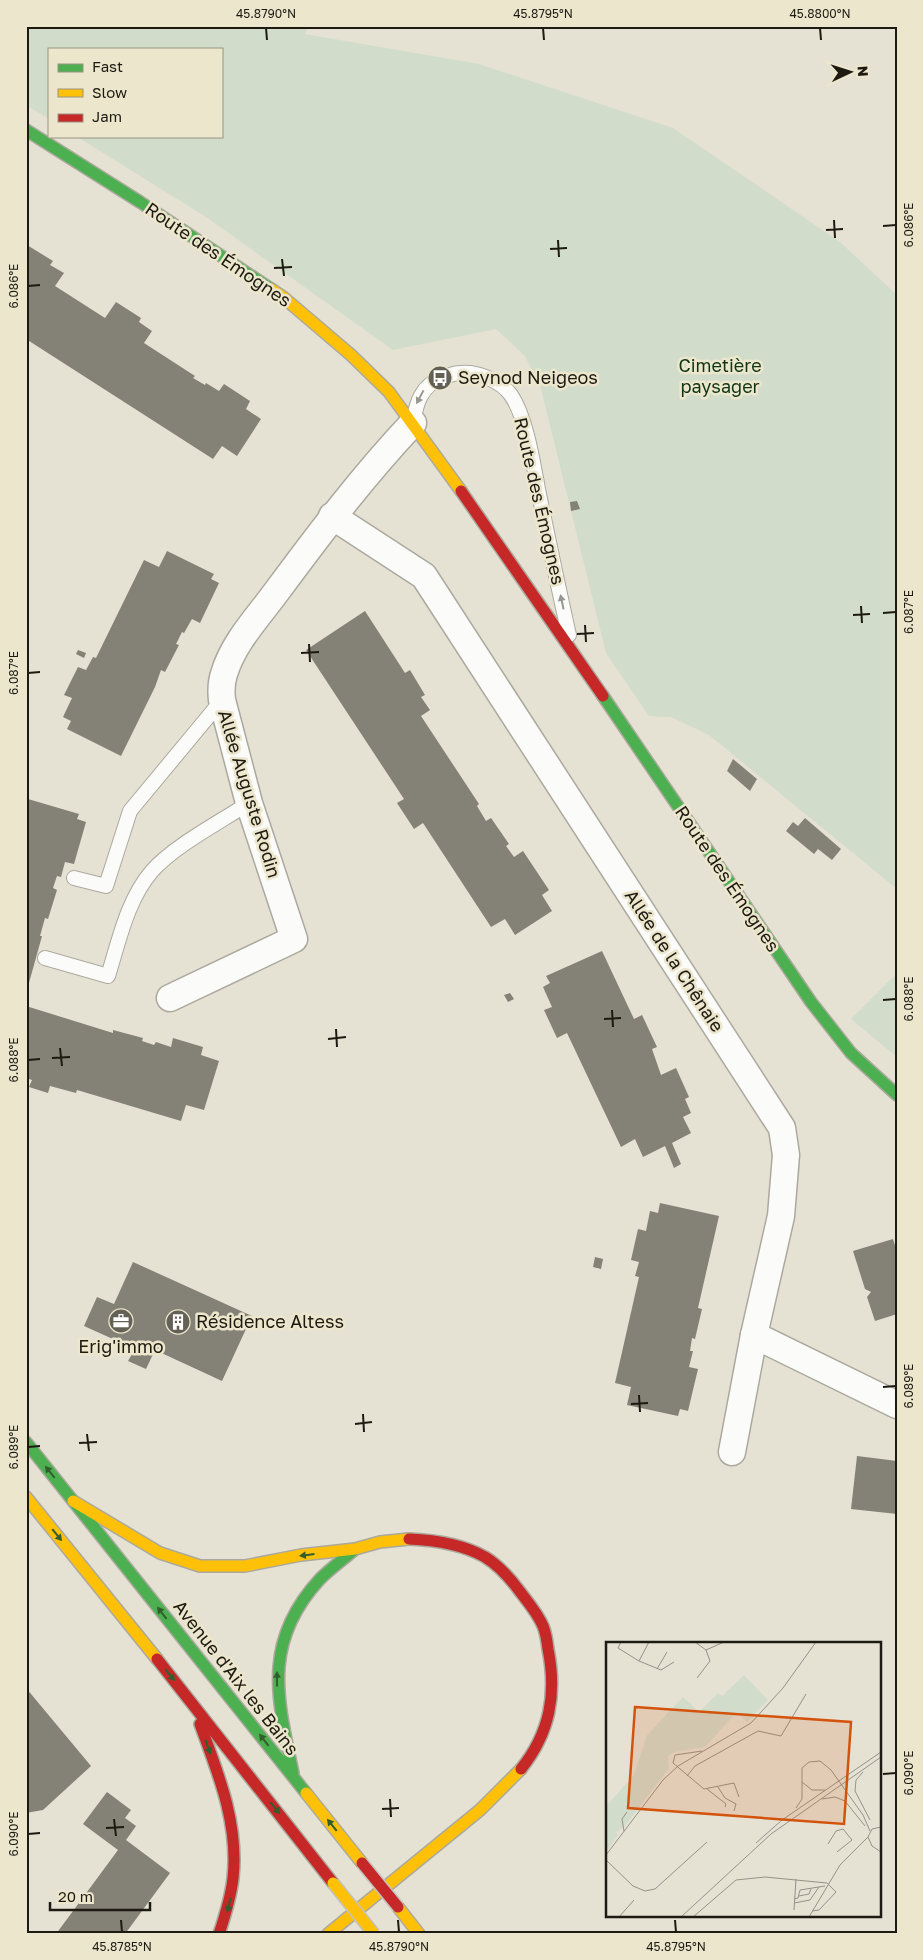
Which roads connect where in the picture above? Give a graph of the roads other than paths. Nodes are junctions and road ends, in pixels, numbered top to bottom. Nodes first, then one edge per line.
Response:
1 (26, 130) edge
2 (413, 423) junction
3 (332, 516) junction
4 (572, 650) junction
5 (222, 700) junction
6 (249, 803) junction
7 (74, 878) dead end
8 (45, 958) dead end
9 (170, 998) dead end
10 (897, 1095) edge
11 (754, 1335) junction
12 (897, 1405) edge
13 (26, 1442) edge
14 (732, 1452) dead end
15 (26, 1497) edge
16 (73, 1501) junction
17 (355, 1549) junction
18 (192, 1701) junction
19 (294, 1778) junction
20 (219, 1934) edge
21 (328, 1934) edge
22 (374, 1934) edge
23 (419, 1934) edge

1 - 2 main road, Route des Émognes
2 - 3 street, Allée Auguste Rodin
2 - 4 main road, Route des Émognes
4 -> 2 lane, Route des Émognes
3 - 5 street, Allée Auguste Rodin
3 - 11 street, Allée de la Chênaie
4 - 10 main road, Route des Émognes
5 - 6 street, Allée Auguste Rodin
5 - 7 lane
6 - 8 lane
6 - 9 street, Allée Auguste Rodin
11 - 12 street
11 - 14 street, Allée de la Chênaie
16 -> 13 main road, Avenue d'Aix les Bains
15 -> 18 main road
17 -> 16 main road
19 -> 16 main road, Avenue d'Aix les Bains
19 -> 17 main road
17 - 21 main road
18 -> 20 main road
18 -> 22 main road, bridge
23 -> 19 main road, Avenue d'Aix les Bains, bridge

